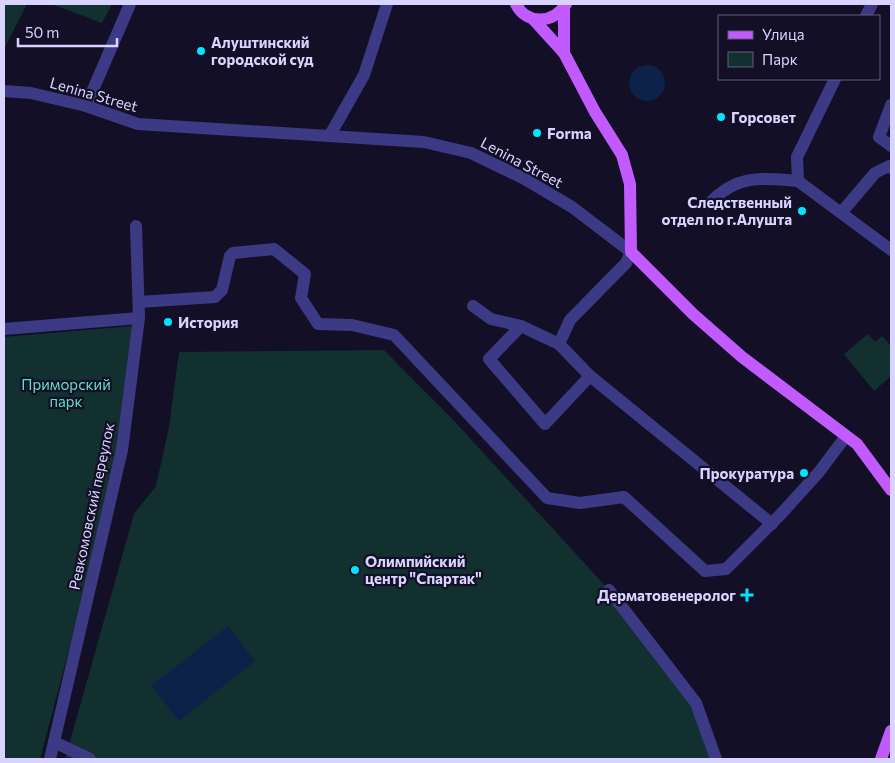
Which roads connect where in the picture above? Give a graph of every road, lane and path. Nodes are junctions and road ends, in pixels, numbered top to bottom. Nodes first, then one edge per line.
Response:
1 (130, 4) edge
2 (387, 4) edge
3 (516, 4) edge
4 (565, 5) edge
5 (534, 20) junction
6 (564, 53) junction
7 (835, 80) edge
8 (4, 91) edge
9 (891, 105) edge
10 (86, 106) junction
11 (330, 135) junction
12 (891, 146) edge
13 (891, 168) edge
14 (798, 181) junction
15 (709, 204) dead end
16 (841, 213) junction
17 (136, 226) dead end
18 (891, 250) edge
19 (631, 252) junction
20 (139, 302) junction
21 (473, 306) dead end
22 (139, 318) junction
23 (521, 326) junction
24 (4, 329) edge
25 (559, 344) junction
26 (590, 376) junction
27 (846, 436) junction
28 (891, 490) edge
29 (772, 524) junction
30 (609, 590) dead end
31 (891, 731) edge
32 (54, 742) junction
33 (889, 743) edge
34 (50, 759) edge
35 (90, 759) edge
36 (716, 759) edge
37 (881, 759) edge

1 - 10 street
2 - 11 street
3 - 5 main road
4 - 5 main road
4 - 6 main road
5 - 6 main road
6 - 19 main road
7 - 14 street
8 - 10 street, Lenina Street
9 - 12 street
10 - 11 street, Lenina Street
11 - 19 street, Lenina Street
13 - 16 street
14 - 15 street
14 - 16 street
16 - 18 street
17 - 20 street, Ревкомовский переулок
19 - 25 street
19 - 27 main road, Lenina Street
20 - 22 street, Ревкомовский переулок
20 - 29 street
21 - 23 street
22 - 24 street
22 - 32 street, Ревкомовский переулок
23 - 25 street
23 - 26 street
25 - 26 street
26 - 29 street
27 - 28 main road, Lenina Street
27 - 29 street
30 - 36 street
31 - 33 main road
32 - 34 street, Ревкомовский переулок
32 - 35 street
33 - 37 main road

